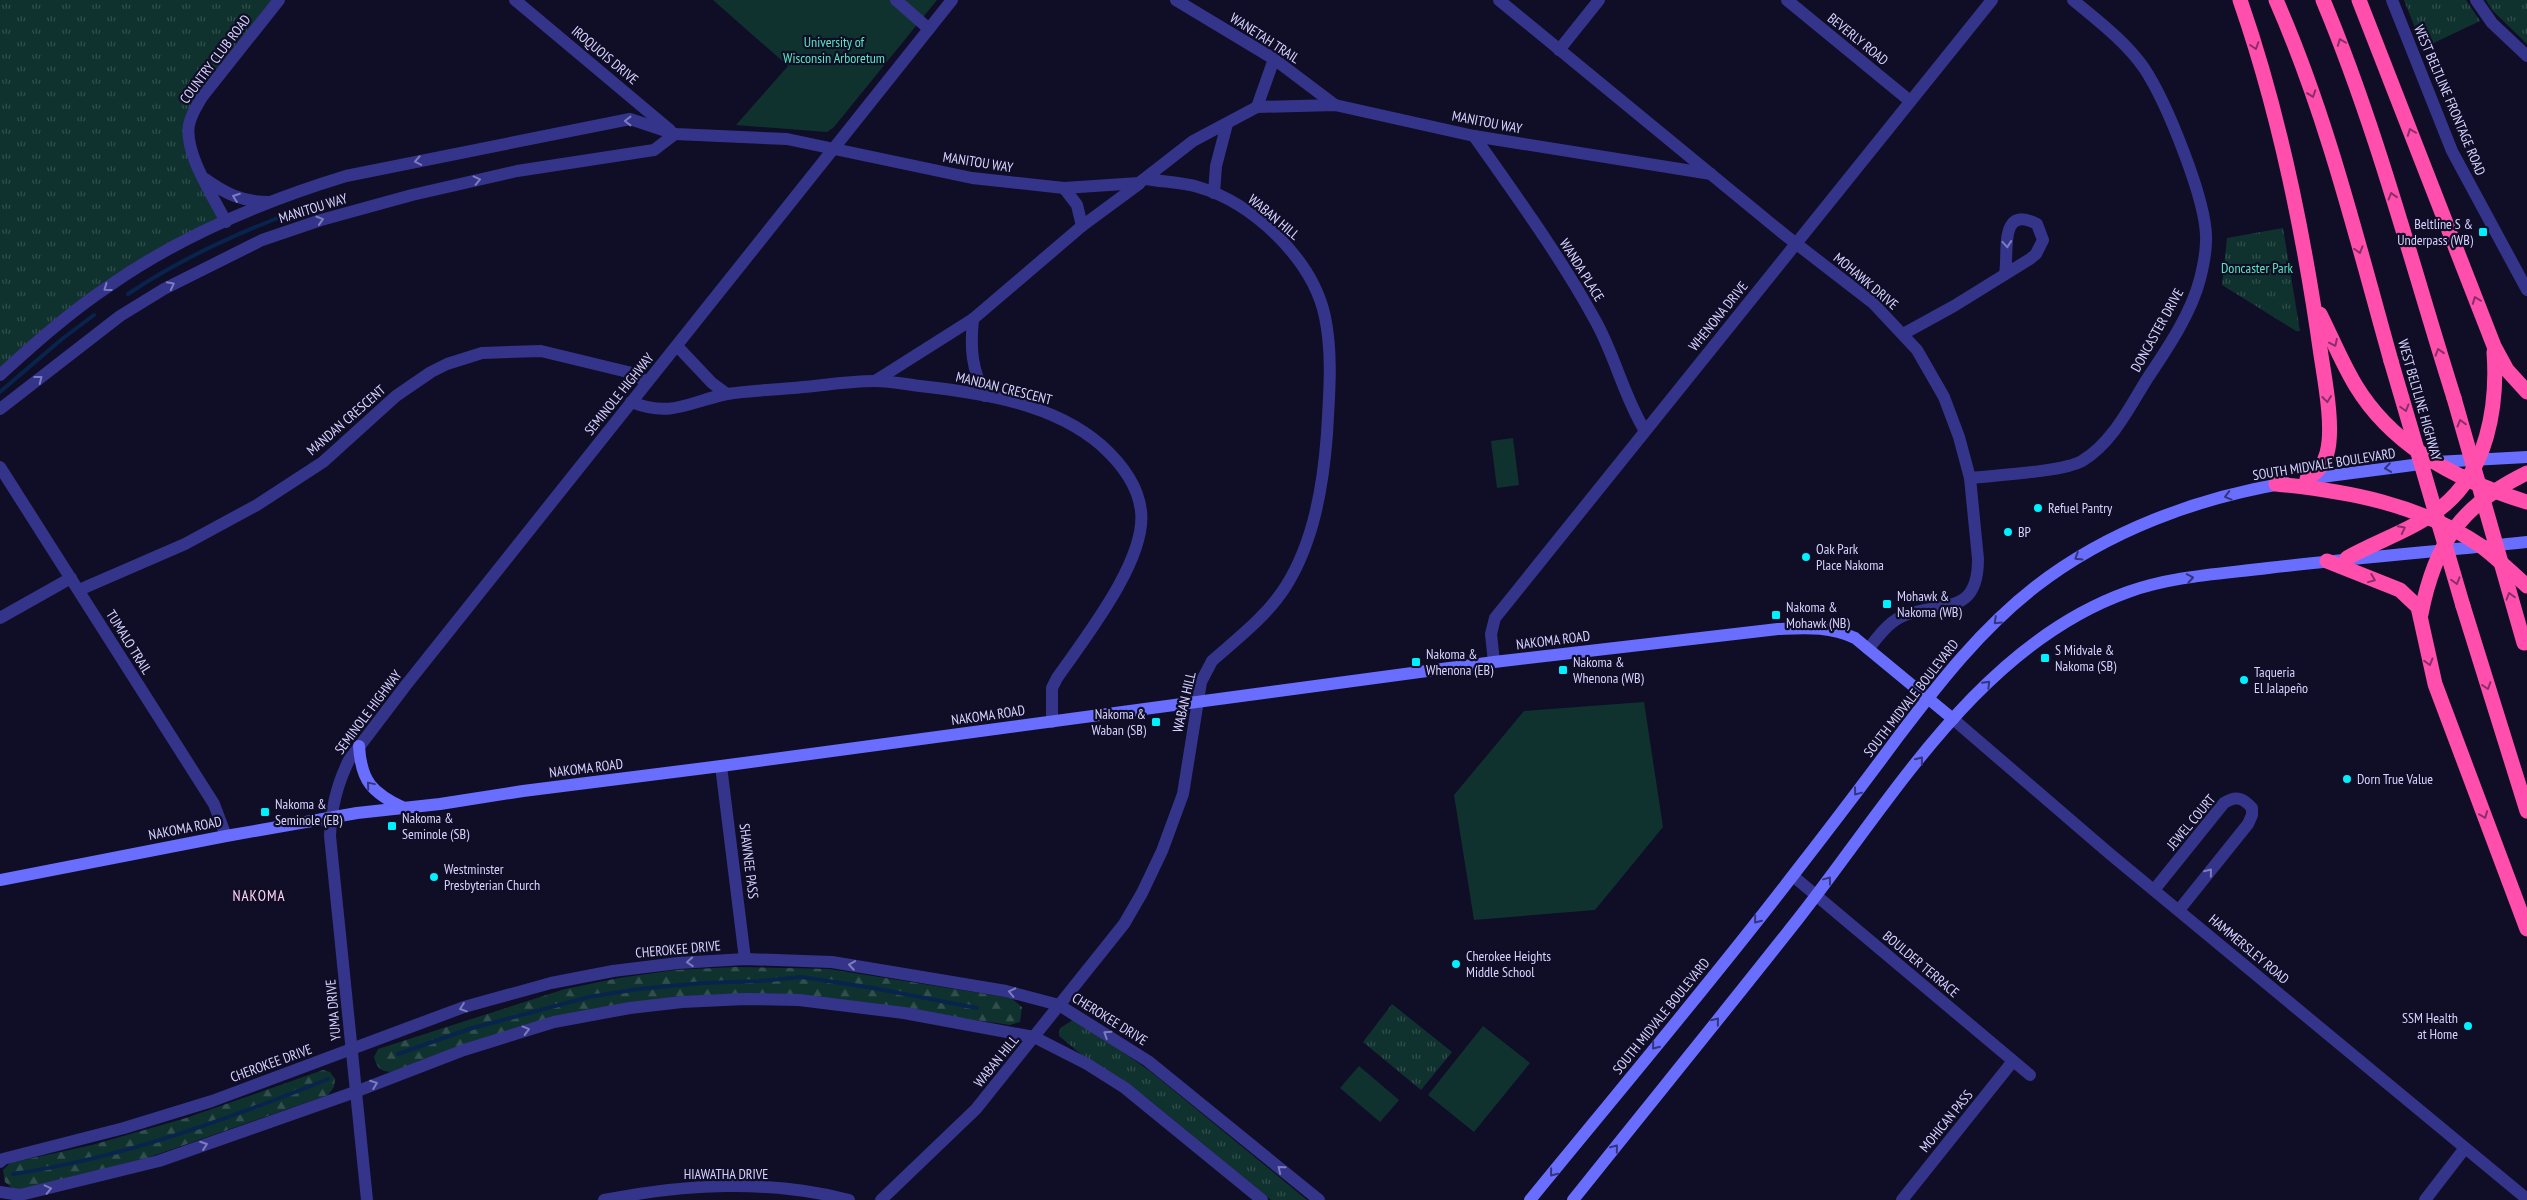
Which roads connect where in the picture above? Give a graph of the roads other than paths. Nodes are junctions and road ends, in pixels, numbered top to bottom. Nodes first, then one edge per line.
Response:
1 (279, 0) edge
2 (515, 0) edge
3 (896, 0) edge
4 (952, 0) edge
5 (1176, 0) edge
6 (1499, 0) edge
7 (1599, 0) edge
8 (1787, 0) edge
9 (1992, 0) edge
10 (2073, 0) edge
11 (2240, 0) edge
12 (2276, 0) edge
13 (2323, 0) edge
14 (2359, 0) edge
15 (2392, 0) edge
16 (2476, 0) edge
17 (929, 29) junction
18 (1559, 50) junction
19 (2527, 56) edge
20 (1274, 59) junction
21 (1910, 101) junction
22 (1335, 105) junction
23 (1257, 107) junction
24 (1227, 124) junction
25 (675, 134) junction
26 (1474, 136) junction
27 (834, 148) junction
28 (1711, 174) junction
29 (204, 177) junction
30 (1142, 181) junction
31 (1064, 188) junction
32 (1214, 193) junction
33 (274, 202) junction
34 (226, 222) junction
35 (1082, 226) junction
36 (1796, 243) junction
37 (2005, 274) dead end
38 (2527, 290) edge
39 (2313, 299) junction
40 (973, 319) junction
41 (1903, 334) junction
42 (677, 346) junction
43 (2494, 346) junction
44 (0, 375) edge
45 (875, 381) junction
46 (647, 382) junction
47 (2527, 392) edge
48 (727, 394) junction
49 (985, 396) junction
50 (632, 402) junction
51 (0, 408) edge
52 (1645, 431) junction
53 (2527, 456) edge
54 (2478, 459) junction
55 (2436, 462) junction
56 (0, 467) edge
57 (2527, 473) edge
58 (1970, 478) junction
59 (2307, 479) junction
60 (2466, 480) junction
61 (2276, 484) junction
62 (2493, 492) junction
63 (2527, 502) edge
64 (2425, 517) junction
65 (2453, 530) junction
66 (2527, 542) edge
67 (2482, 547) junction
68 (2440, 550) junction
69 (2347, 558) junction
70 (2327, 561) junction
71 (71, 578) junction
72 (2527, 586) edge
73 (79, 590) junction
74 (2421, 614) junction
75 (0, 618) edge
76 (1868, 648) junction
77 (2526, 648) edge
78 (1494, 662) junction
79 (1928, 698) junction
80 (1198, 703) junction
81 (1953, 719) junction
82 (1052, 722) junction
83 (359, 746) junction
84 (721, 766) junction
85 (404, 808) junction
86 (2527, 812) edge
87 (331, 818) junction
88 (226, 836) junction
89 (1793, 876) junction
90 (0, 880) edge
91 (2154, 890) junction
92 (1816, 896) junction
93 (2179, 910) junction
94 (2527, 929) edge
95 (745, 959) junction
96 (1059, 1005) junction
97 (1034, 1037) junction
98 (351, 1049) junction
99 (2013, 1061) junction
100 (2030, 1075) dead end
101 (355, 1092) junction
102 (2465, 1148) junction
103 (0, 1162) edge
104 (0, 1192) edge
105 (2527, 1199) edge
106 (366, 1200) edge
107 (604, 1200) edge
108 (848, 1200) edge
109 (881, 1200) edge
110 (1262, 1200) edge
111 (1319, 1200) edge
112 (1530, 1200) edge
113 (1574, 1200) edge
114 (1902, 1200) edge
115 (2425, 1200) edge

1 - 29 street, COUNTRY CLUB ROAD
2 - 25 street, IROQUOIS DRIVE
3 - 17 street
4 - 17 street, SEMINOLE HIGHWAY
5 - 20 street, WANETAH TRAIL
6 - 18 street, MOHAWK DRIVE
7 - 18 street
8 - 21 street, BEVERLY ROAD
9 - 21 street, WHENONA DRIVE
10 - 58 street, DONCASTER DRIVE
11 -> 39 highway
12 -> 86 highway, WEST BELTLINE HIGHWAY, bridge
77 -> 13 highway, bridge
43 -> 14 highway
15 - 38 street, WEST BELTLINE FRONTAGE ROAD
16 - 19 street
17 - 27 street, SEMINOLE HIGHWAY
18 - 28 street, MOHAWK DRIVE
20 - 22 street, WANETAH TRAIL
20 - 23 street
21 - 36 street, WHENONA DRIVE
22 - 23 street, MANITOU WAY
22 - 26 street, MANITOU WAY
23 - 24 street, MANITOU WAY
24 - 30 street, MANITOU WAY
24 - 32 street
25 - 27 street, MANITOU WAY
25 -> 33 street, MANITOU WAY
51 -> 25 street, MANITOU WAY
26 - 28 street, MANITOU WAY
26 - 52 street, WANDA PLACE
27 - 31 street, MANITOU WAY
27 - 42 street, SEMINOLE HIGHWAY
28 - 36 street, MOHAWK DRIVE
33 -> 29 street
29 - 34 street, COUNTRY CLUB ROAD
30 - 31 street, MANITOU WAY
30 - 32 street, WABAN HILL
30 - 35 street
31 - 35 street
32 - 80 street, WABAN HILL
33 - 34 street, MANITOU WAY
34 -> 44 street, MANITOU WAY
35 - 40 street
36 - 41 street, MOHAWK DRIVE
36 - 52 street, WHENONA DRIVE
37 - 41 street
39 -> 55 highway
39 -> 59 highway
40 - 45 street
40 - 49 street
41 - 58 street, MOHAWK DRIVE
42 - 46 street, SEMINOLE HIGHWAY
42 - 48 street
43 - 47 highway
43 - 54 highway
45 - 48 street, MANDAN CRESCENT
45 - 49 street, MANDAN CRESCENT
46 - 50 street, SEMINOLE HIGHWAY
46 - 73 street, MANDAN CRESCENT
48 - 50 street, MANDAN CRESCENT
49 - 82 street, MANDAN CRESCENT
50 - 83 street, SEMINOLE HIGHWAY
52 - 78 street, WHENONA DRIVE
53 - 54 main road, SOUTH MIDVALE BOULEVARD
54 - 55 main road, SOUTH MIDVALE BOULEVARD
54 - 60 highway
55 -> 59 main road, SOUTH MIDVALE BOULEVARD
55 - 60 highway
56 - 71 street, TUMALO TRAIL
57 - 62 highway
58 - 76 street, MOHAWK DRIVE
59 - 61 main road, SOUTH MIDVALE BOULEVARD
60 - 62 highway
60 - 64 highway
61 - 64 highway
61 -> 79 main road, SOUTH MIDVALE BOULEVARD
62 - 63 highway
62 - 65 highway
64 - 65 highway
69 -> 64 highway
65 - 67 highway
65 - 68 highway
66 - 67 main road
67 - 68 main road
67 - 72 highway
68 - 69 main road
68 - 74 highway
69 - 70 main road
70 -> 74 highway
81 -> 70 main road
71 - 73 street, TUMALO TRAIL
71 - 75 street
73 - 88 street, TUMALO TRAIL
74 -> 94 highway
76 - 78 main road, NAKOMA ROAD
76 - 79 main road, NAKOMA ROAD
78 - 80 main road, NAKOMA ROAD
79 - 81 main road, NAKOMA ROAD
79 -> 89 main road, SOUTH MIDVALE BOULEVARD
80 - 82 main road, NAKOMA ROAD
80 - 96 street, WABAN HILL
81 - 91 street, HAMMERSLEY ROAD
92 -> 81 main road
82 - 84 main road, NAKOMA ROAD
85 -> 83 main road
83 - 87 street, SEMINOLE HIGHWAY
84 - 85 main road, NAKOMA ROAD
84 - 95 street, SHAWNEE PASS
85 - 87 main road, NAKOMA ROAD
87 - 88 main road, NAKOMA ROAD
87 - 98 street, YUMA DRIVE
88 - 90 main road, NAKOMA ROAD
89 - 92 street, BOULDER TERRACE
89 -> 112 main road, SOUTH MIDVALE BOULEVARD
91 - 93 street, HAMMERSLEY ROAD
93 -> 91 street, JEWEL COURT
92 - 99 street, BOULDER TERRACE
113 -> 92 main road
93 - 102 street, HAMMERSLEY ROAD
96 -> 95 street, CHEROKEE DRIVE
95 -> 98 street, CHEROKEE DRIVE
96 - 97 street, WABAN HILL
111 -> 96 street, CHEROKEE DRIVE
101 -> 97 street
97 - 109 street, WABAN HILL
97 - 110 street
98 - 101 street, YUMA DRIVE
98 - 103 street, CHEROKEE DRIVE
99 - 100 street, BOULDER TERRACE
99 - 114 street, MOHICAN PASS
104 -> 101 street
101 - 106 street, YUMA DRIVE
102 - 105 street, HAMMERSLEY ROAD
102 - 115 street
107 - 108 street, HIAWATHA DRIVE

